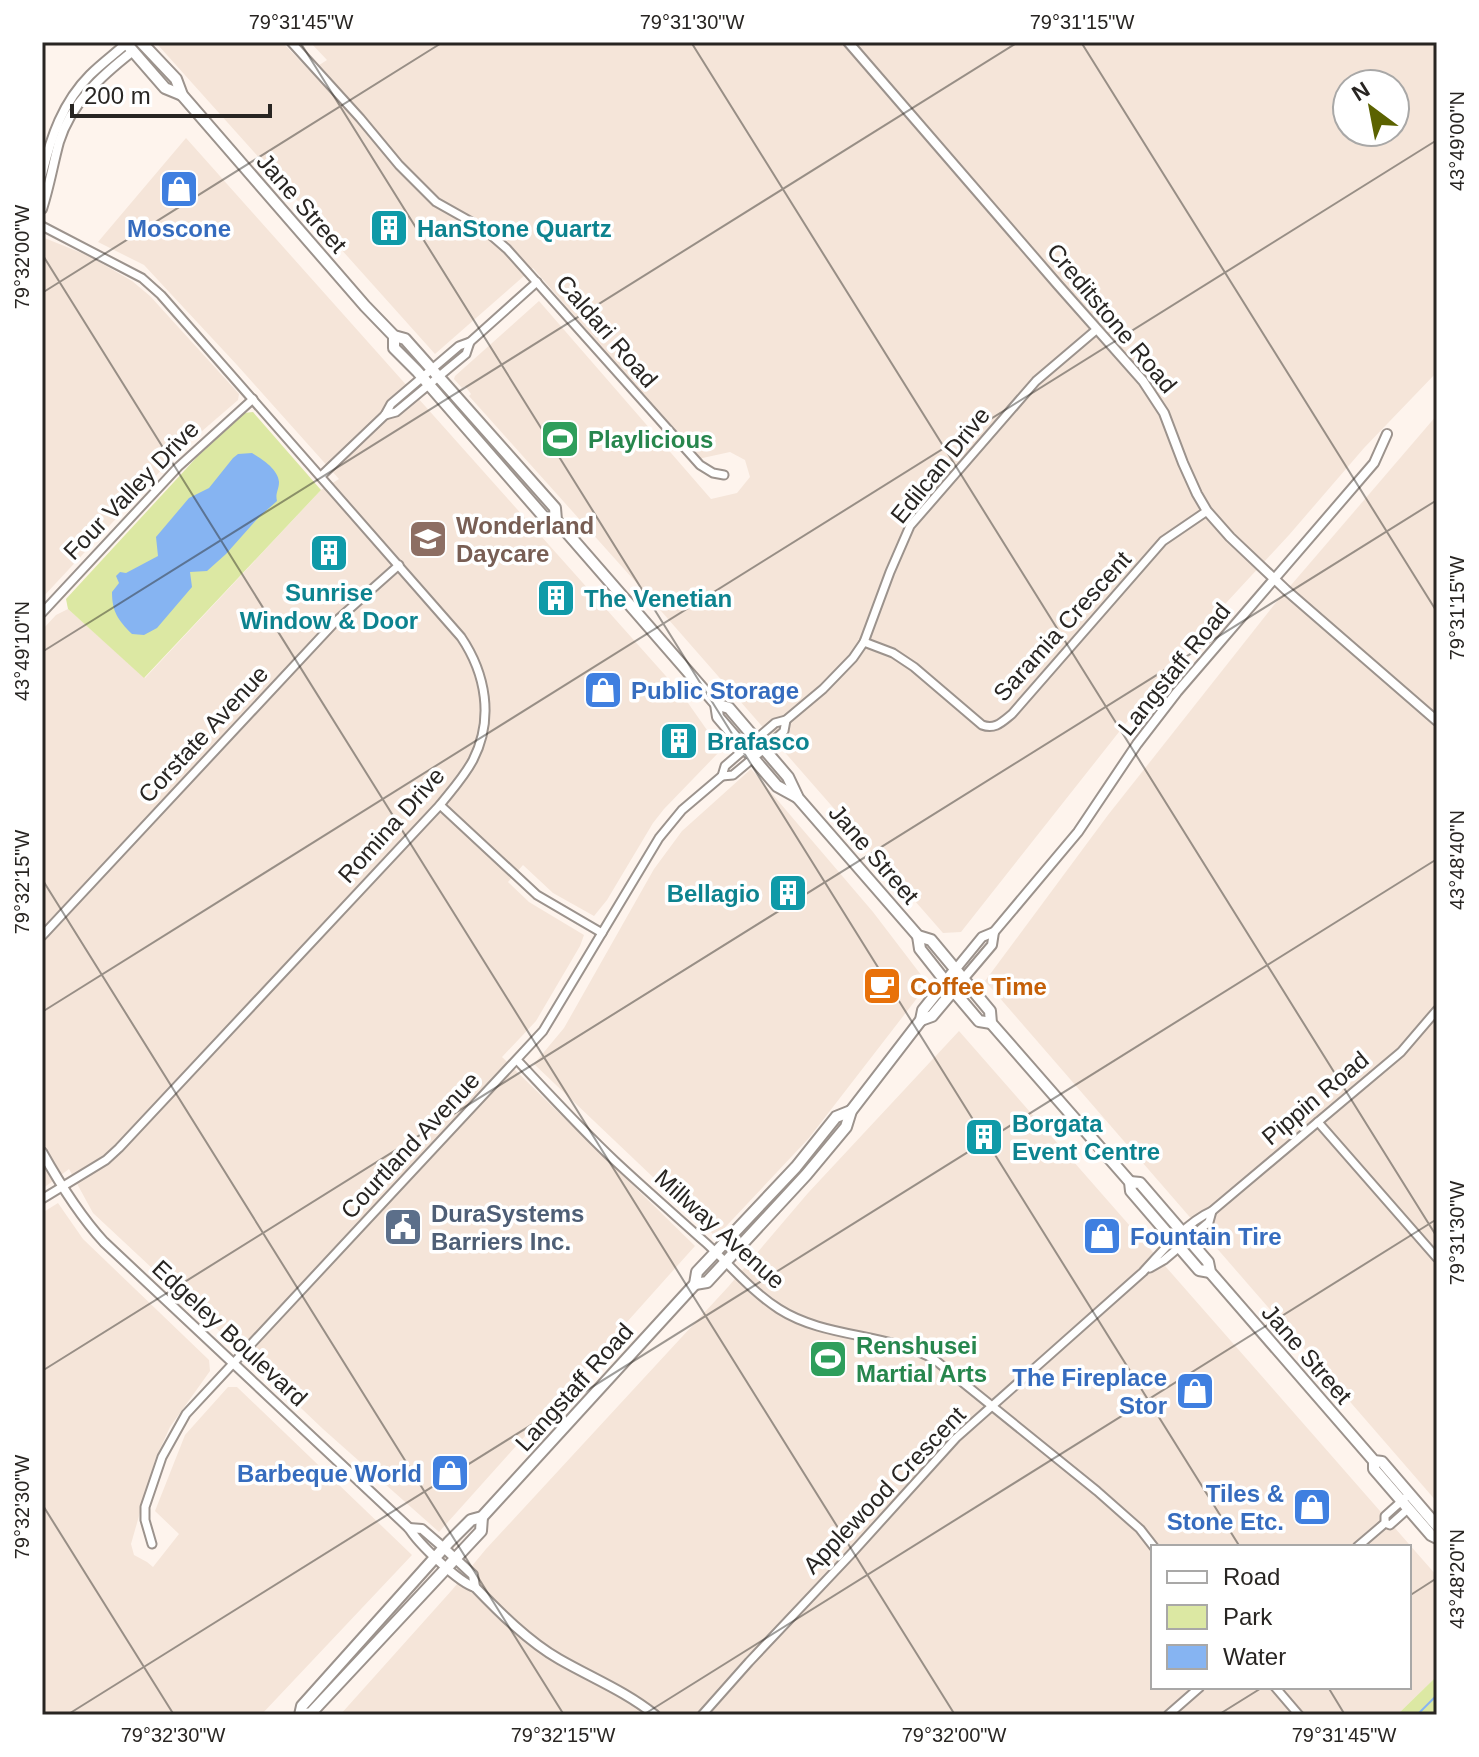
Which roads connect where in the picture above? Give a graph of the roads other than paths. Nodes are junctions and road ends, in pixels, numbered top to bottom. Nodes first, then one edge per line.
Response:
1 (291, 42) edge
2 (848, 42) edge
3 (143, 43) edge
4 (128, 45) edge
5 (182, 95) junction
6 (42, 174) edge
7 (42, 209) edge
8 (42, 226) edge
9 (537, 282) junction
10 (1096, 330) junction
11 (394, 336) junction
12 (436, 373) junction
13 (425, 381) junction
14 (253, 399) junction
15 (1387, 434) dead end
16 (724, 475) dead end
17 (321, 476) junction
18 (1207, 511) junction
19 (556, 520) junction
20 (399, 565) junction
21 (1275, 579) junction
22 (42, 613) edge
23 (864, 642) junction
24 (716, 704) junction
25 (786, 720) junction
26 (1437, 721) edge
27 (756, 740) junction
28 (746, 749) junction
29 (764, 749) junction
30 (754, 758) junction
31 (722, 776) junction
32 (798, 798) junction
33 (440, 805) junction
34 (994, 932) junction
35 (602, 933) junction
36 (42, 936) edge
37 (918, 936) junction
38 (955, 970) junction
39 (964, 980) junction
40 (946, 982) junction
41 (953, 991) junction
42 (1437, 1010) edge
43 (921, 1020) junction
44 (991, 1023) junction
45 (517, 1060) junction
46 (851, 1111) junction
47 (1318, 1122) junction
48 (42, 1152) edge
49 (62, 1187) junction
50 (42, 1199) edge
51 (1181, 1240) junction
52 (715, 1252) junction
53 (1437, 1258) edge
54 (724, 1262) junction
55 (695, 1284) junction
56 (233, 1363) junction
57 (992, 1407) junction
58 (1407, 1501) junction
59 (482, 1517) junction
60 (1437, 1526) edge
61 (1437, 1538) edge
62 (152, 1544) dead end
63 (1152, 1545) edge
64 (1359, 1545) edge
65 (441, 1553) junction
66 (455, 1559) junction
67 (447, 1568) junction
68 (475, 1587) junction
69 (1198, 1689) edge
70 (1277, 1689) edge
71 (301, 1715) edge
72 (655, 1715) edge
73 (702, 1715) edge
74 (1168, 1715) edge
75 (1299, 1715) edge

1 - 9 street, Caldari Road
2 - 10 street, Creditstone Road
3 - 4 street
3 - 5 main road, Jane Street
4 - 5 main road, Jane Street
4 - 6 street
4 - 7 street
5 - 11 main road, Jane Street
8 - 14 street, Romina Drive
9 - 12 street
9 - 16 street, Caldari Road
10 - 18 street, Creditstone Road
10 - 23 street, Edilcan Drive
11 - 12 main road, Jane Street
11 - 13 main road, Jane Street
12 - 13 street
12 - 19 main road, Jane Street
13 - 17 street
13 - 19 main road, Jane Street
14 - 17 street, Romina Drive
14 - 22 street, Four Valley Drive
15 - 21 street, Langstaff Road
17 - 20 street, Romina Drive
18 - 21 street, Creditstone Road
18 - 23 street, Saramia Crescent
19 - 24 main road, Jane Street
20 - 33 street, Romina Drive
20 - 36 street, Corstate Avenue
21 - 26 street, Creditstone Road
21 - 34 street, Langstaff Road
23 - 25 street, Edilcan Drive
24 - 27 main road, Jane Street
24 - 28 main road, Jane Street
25 - 27 street, Edilcan Drive
25 - 29 street, Edilcan Drive
27 - 28 street, Courtland Avenue
27 - 29 main road, Jane Street
28 - 30 main road, Jane Street
28 - 31 street, Courtland Avenue
29 - 30 street, Edilcan Drive
29 - 32 main road, Jane Street
30 - 31 street, Courtland Avenue
30 - 32 main road, Jane Street
31 - 35 street, Courtland Avenue
32 - 37 main road, Jane Street
33 - 35 street
33 - 49 street, Romina Drive
34 - 38 street, Langstaff Road
34 - 39 street, Langstaff Road
35 - 45 street, Courtland Avenue
37 - 38 main road, Jane Street
37 - 40 main road, Jane Street
38 - 39 main road, Jane Street
38 - 40 main road, Langstaff Road
39 - 41 street, Langstaff Road
39 - 44 main road, Jane Street
40 - 41 main road, Jane Street
40 - 43 main road, Langstaff Road
41 - 43 main road, Langstaff Road
41 - 44 main road, Jane Street
42 - 47 street, Pippin Road
43 - 46 main road, Langstaff Road
44 - 51 main road, Jane Street
45 - 52 street, Millway Avenue
45 - 56 street, Courtland Avenue
46 - 52 main road, Langstaff Road
46 - 54 main road, Langstaff Road
47 - 51 street, Pippin Road
47 - 53 street
48 - 49 street, Edgeley Boulevard
49 - 50 street
49 - 56 street, Edgeley Boulevard
51 - 57 street, Applewood Crescent
51 - 58 main road, Jane Street
52 - 54 street, Millway Avenue
52 - 55 main road, Langstaff Road
54 - 55 main road, Langstaff Road
54 - 57 street, Millway Avenue
55 - 59 main road, Langstaff Road
56 - 62 street, Courtland Avenue
56 - 65 street, Edgeley Boulevard
57 - 63 street, Millway Avenue
57 - 73 street, Applewood Crescent
58 - 60 main road, Jane Street
58 - 61 main road, Jane Street
58 - 64 street
59 - 65 main road, Langstaff Road
59 - 66 main road, Langstaff Road
65 - 66 street, Edgeley Boulevard
65 - 67 street, Edgeley Boulevard
65 - 71 main road, Langstaff Road
66 - 67 main road, Langstaff Road
66 - 68 street, Edgeley Boulevard
67 - 68 street, Edgeley Boulevard
67 - 71 main road, Langstaff Road
68 - 72 street, Edgeley Boulevard
69 - 74 street
70 - 75 street

